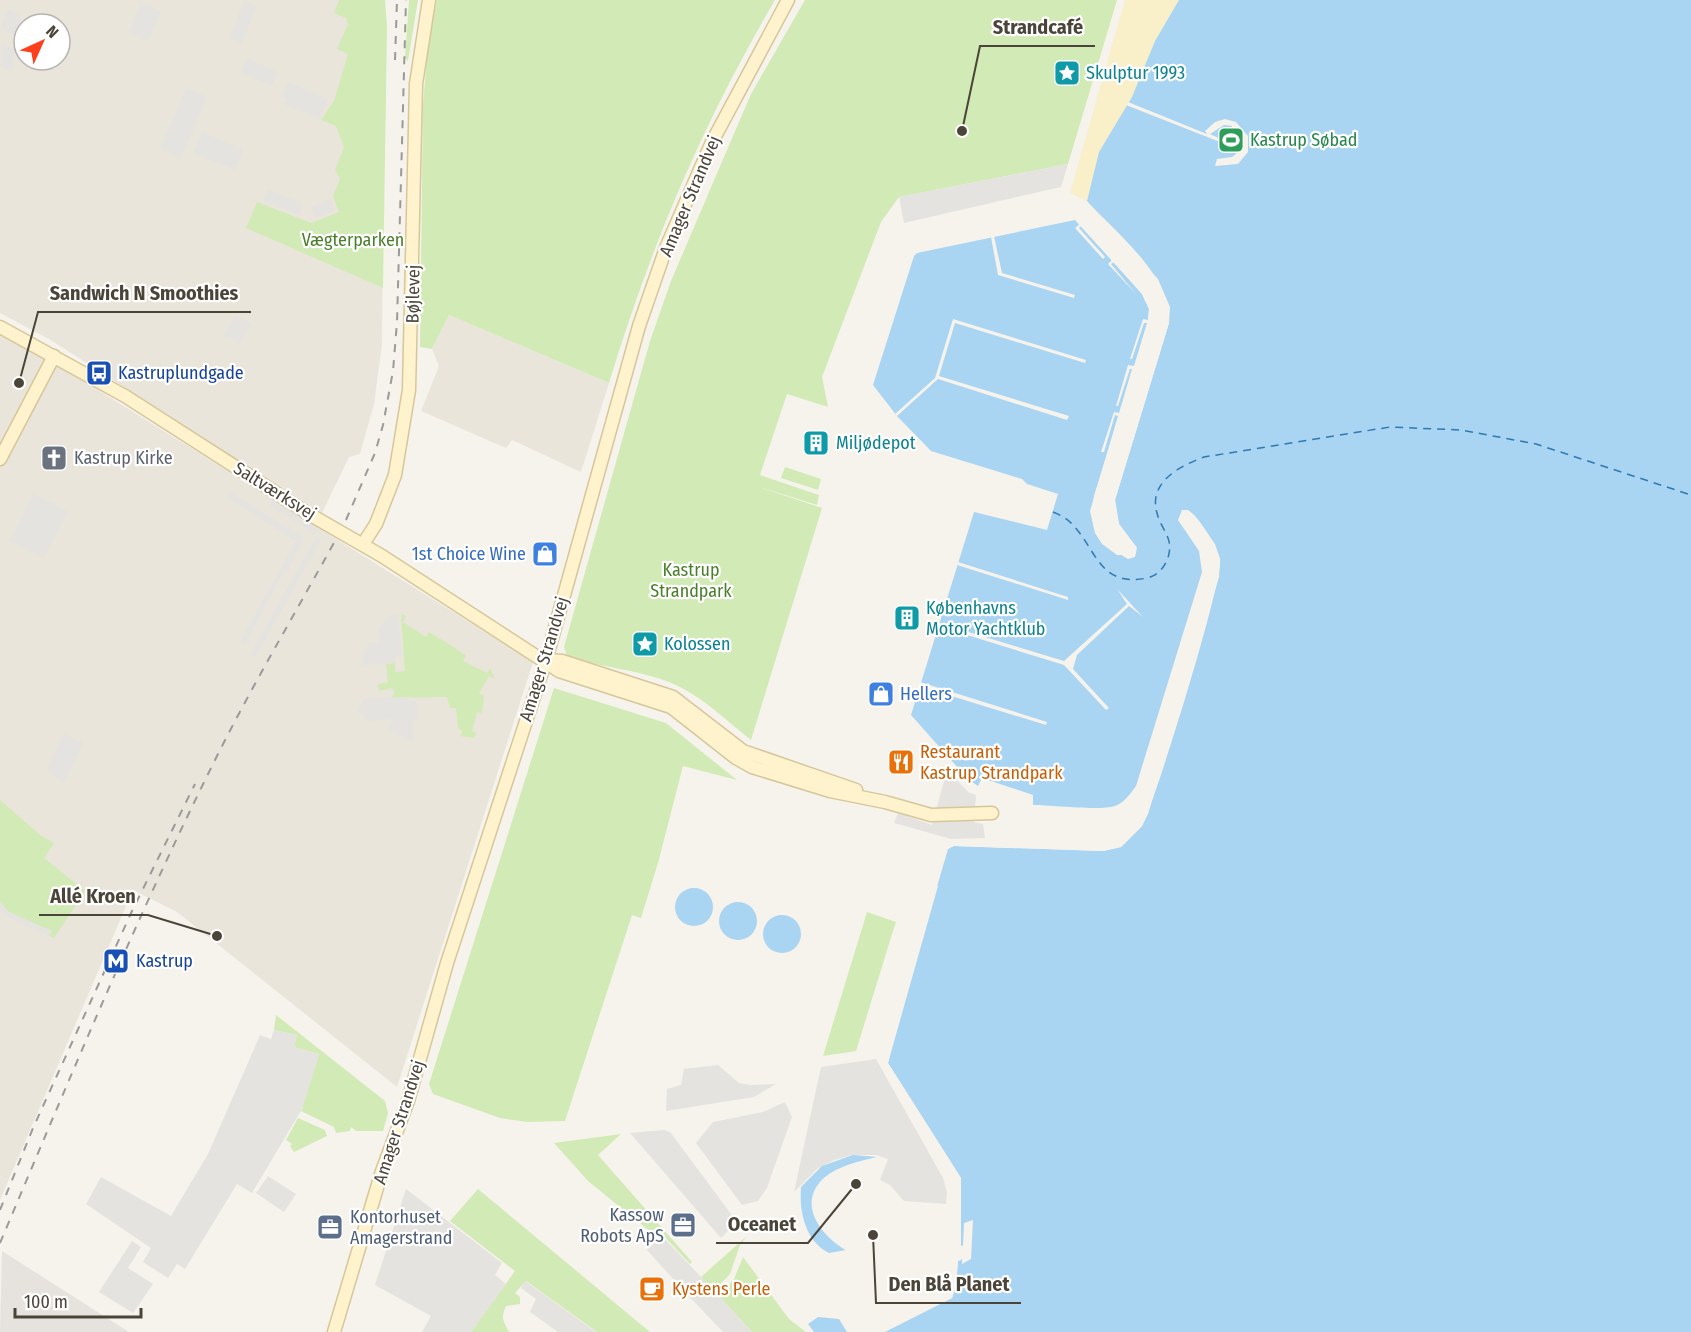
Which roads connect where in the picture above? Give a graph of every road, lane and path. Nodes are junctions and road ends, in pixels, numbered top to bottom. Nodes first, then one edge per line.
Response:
1 (429, 0) edge
2 (788, 0) edge
3 (0, 327) edge
4 (54, 356) junction
5 (0, 459) edge
6 (363, 544) junction
7 (546, 660) junction
8 (992, 813) dead end
9 (334, 1332) edge

1 - 6 street, Bøjlevej
2 - 7 street, Amager Strandvej
3 - 4 street, Saltværksvej
4 - 5 street
4 - 6 street, Saltværksvej
6 - 7 street, Saltværksvej
7 - 8 street
7 - 9 street, Amager Strandvej

